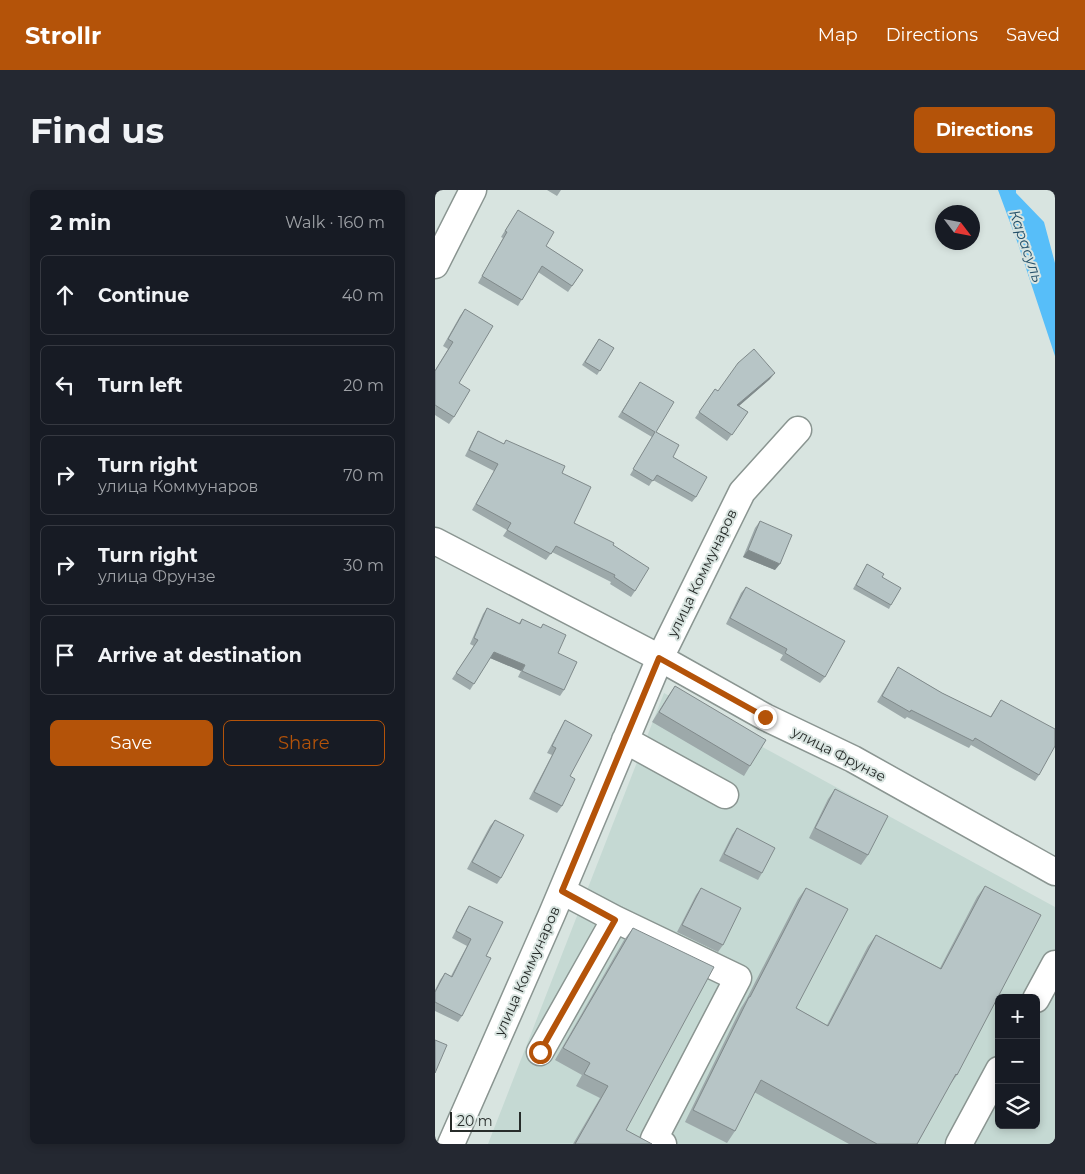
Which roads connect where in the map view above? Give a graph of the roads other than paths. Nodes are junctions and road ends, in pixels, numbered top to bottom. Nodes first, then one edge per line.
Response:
1 (473, 190) edge
2 (435, 265) edge
3 (798, 430) dead end
4 (435, 542) edge
5 (659, 658) junction
6 (625, 740) junction
7 (725, 795) dead end
8 (1055, 872) edge
9 (562, 891) junction
10 (615, 920) junction
11 (1055, 964) edge
12 (1039, 994) edge
13 (540, 1052) dead end
14 (995, 1077) edge
15 (451, 1144) edge
16 (663, 1144) edge
17 (959, 1144) edge

1 - 2 street
3 - 5 street, улица Коммунаров
4 - 5 street, улица Фрунзе
5 - 6 street, улица Коммунаров
5 - 8 street, улица Фрунзе
6 - 7 street
6 - 9 street, улица Коммунаров
9 - 10 street
9 - 15 street, улица Коммунаров
10 - 13 street
10 - 16 street
11 - 12 street
14 - 17 street

